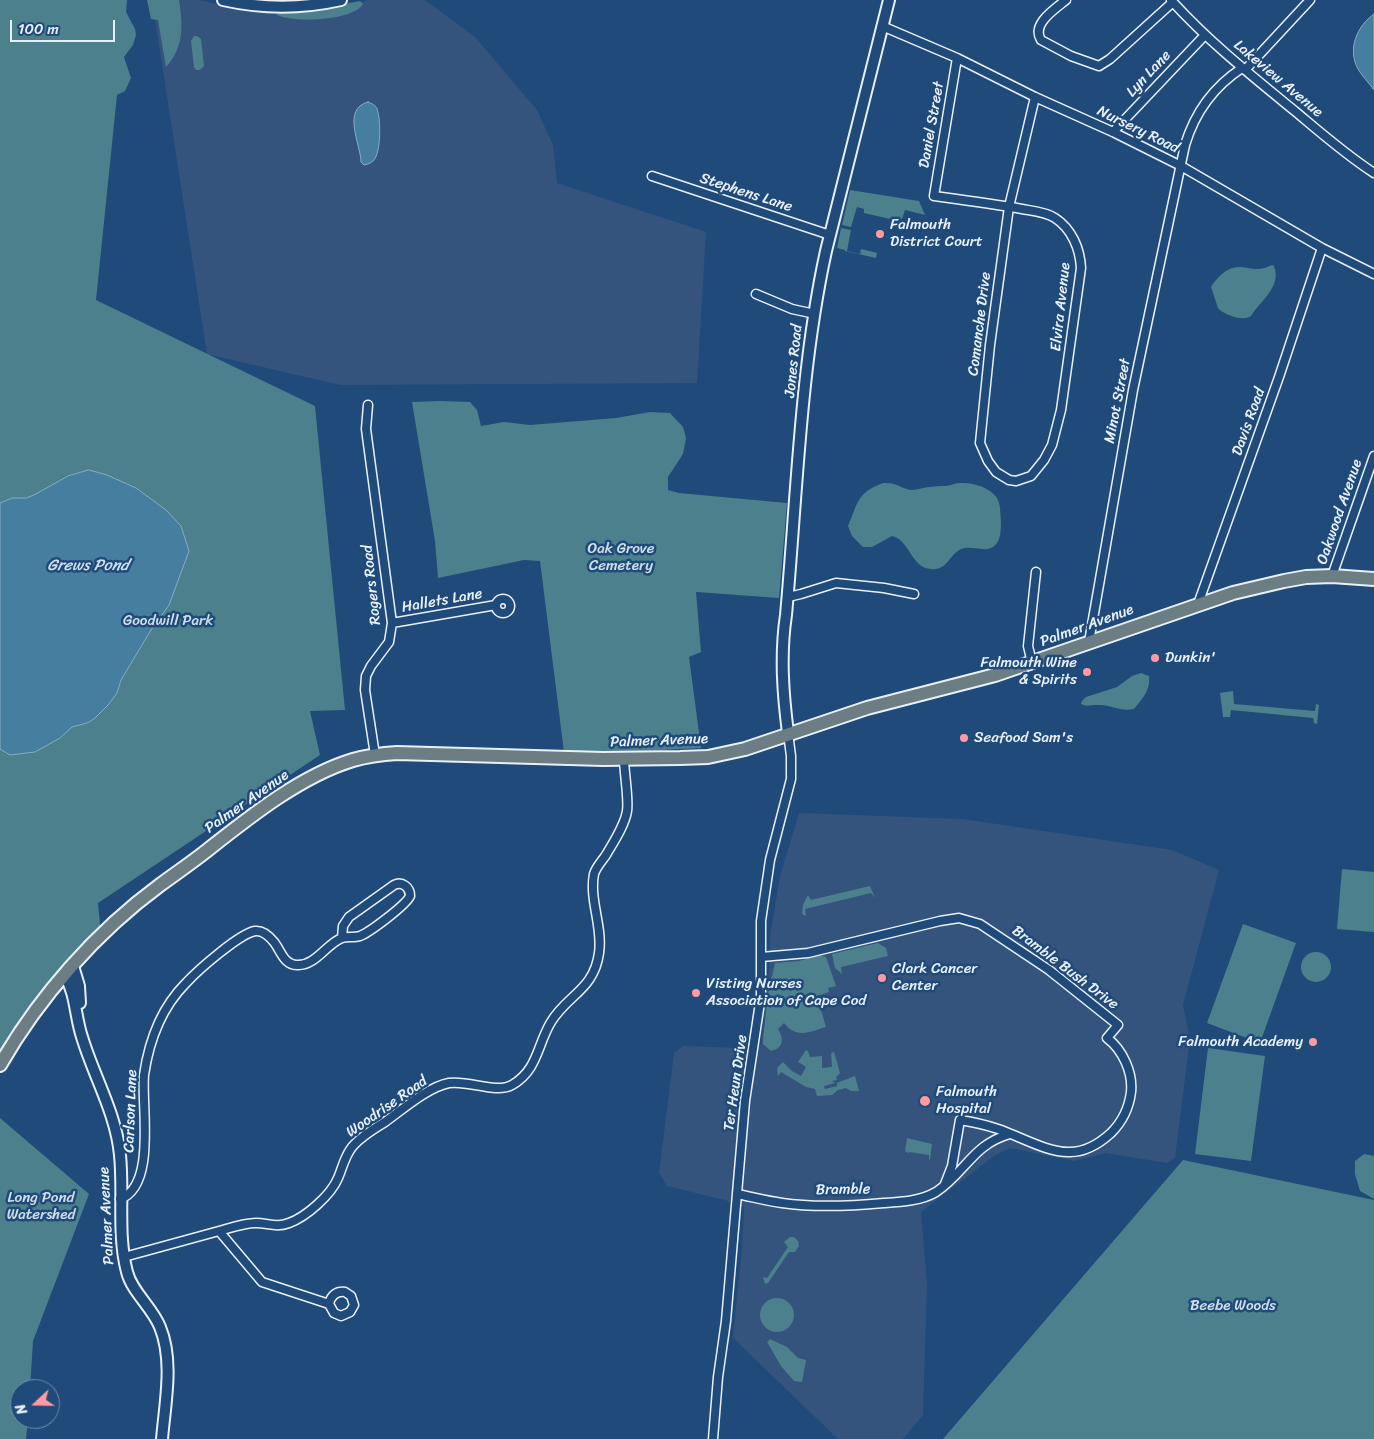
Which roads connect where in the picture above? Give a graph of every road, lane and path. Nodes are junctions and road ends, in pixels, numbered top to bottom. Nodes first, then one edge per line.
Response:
1 (223, 0) edge
2 (341, 0) edge
3 (889, 0) edge
4 (1066, 0) edge
5 (1310, 0) edge
6 (1172, 1) edge
7 (882, 26) junction
8 (1205, 35) junction
9 (957, 58) junction
10 (1243, 69) junction
11 (1035, 97) junction
12 (1114, 132) junction
13 (1181, 166) junction
14 (1374, 173) edge
15 (652, 176) dead end
16 (934, 196) joint
17 (1009, 207) junction
18 (830, 235) junction
19 (1322, 248) junction
20 (1374, 274) edge
21 (756, 294) dead end
22 (814, 314) junction
23 (368, 405) dead end
24 (1374, 456) edge
25 (1016, 481) joint
26 (1036, 572) dead end
27 (1332, 576) junction
28 (1374, 579) edge
29 (914, 594) dead end
30 (788, 597) junction
31 (1198, 604) junction
32 (496, 606) dead end
33 (392, 623) junction
34 (1089, 642) junction
35 (1032, 663) junction
36 (788, 733) junction
37 (375, 755) junction
38 (624, 758) junction
39 (342, 938) junction
40 (761, 957) junction
41 (69, 971) junction
42 (0, 1066) edge
43 (1010, 1134) junction
44 (945, 1184) junction
45 (737, 1194) junction
46 (120, 1199) junction
47 (219, 1231) junction
48 (124, 1257) junction
49 (329, 1304) dead end
50 (162, 1439) edge
51 (713, 1439) edge

1 - 2 main road
3 - 7 main road, Jones Road
4 - 6 street
5 - 10 street, Minot Street
6 - 8 street, Lakeview Avenue
7 - 9 street, Nursery Road
7 - 18 main road, Jones Road
8 - 10 street, Lakeview Avenue
8 - 12 street, Lyn Lane
9 - 11 street, Nursery Road
9 - 16 street, Daniel Street
10 - 13 street, Minot Street
10 - 14 street, Lakeview Avenue
11 - 12 street, Nursery Road
11 - 17 street, Comanche Drive
12 - 13 street, Nursery Road
13 - 19 street, Nursery Road
13 - 34 street, Minot Street
15 - 18 street, Stephens Lane
16 - 17 street, Elvira Avenue
17 - 25 street, Comanche Drive
17 - 25 street, Elvira Avenue
18 - 22 main road, Jones Road
19 - 20 street, Nursery Road
19 - 31 street, Davis Road
21 - 22 street
22 - 30 main road, Jones Road
23 - 33 street, Rogers Road
24 - 27 street, Oakwood Avenue
26 - 35 street
27 - 28 highway, Palmer Avenue
27 - 31 highway, Palmer Avenue
29 - 30 street
30 - 36 main road, Jones Road
31 - 34 highway, Palmer Avenue
32 - 33 street, Hallets Lane
33 - 37 street, Rogers Road
34 - 35 highway, Palmer Avenue
35 - 36 highway, Palmer Avenue
36 - 38 highway, Palmer Avenue
36 - 40 street, Ter Heun Drive
37 - 38 highway, Palmer Avenue
37 - 41 highway, Palmer Avenue
38 - 47 street, Woodrise Road
39 - 39 street, Carlson Lane
39 - 46 street, Carlson Lane
40 - 43 street, Bramble Bush Drive
40 - 45 street, Ter Heun Drive
41 - 42 highway
41 - 46 main road, Palmer Avenue
43 - 44 street, Bramble
43 - 44 street, Bramble Bush Drive
44 - 45 street, Bramble
45 - 51 street, Ter Heun Drive
46 - 48 main road, Palmer Avenue
47 - 48 street, Woodrise Road
47 - 49 street
48 - 50 main road, Palmer Avenue

